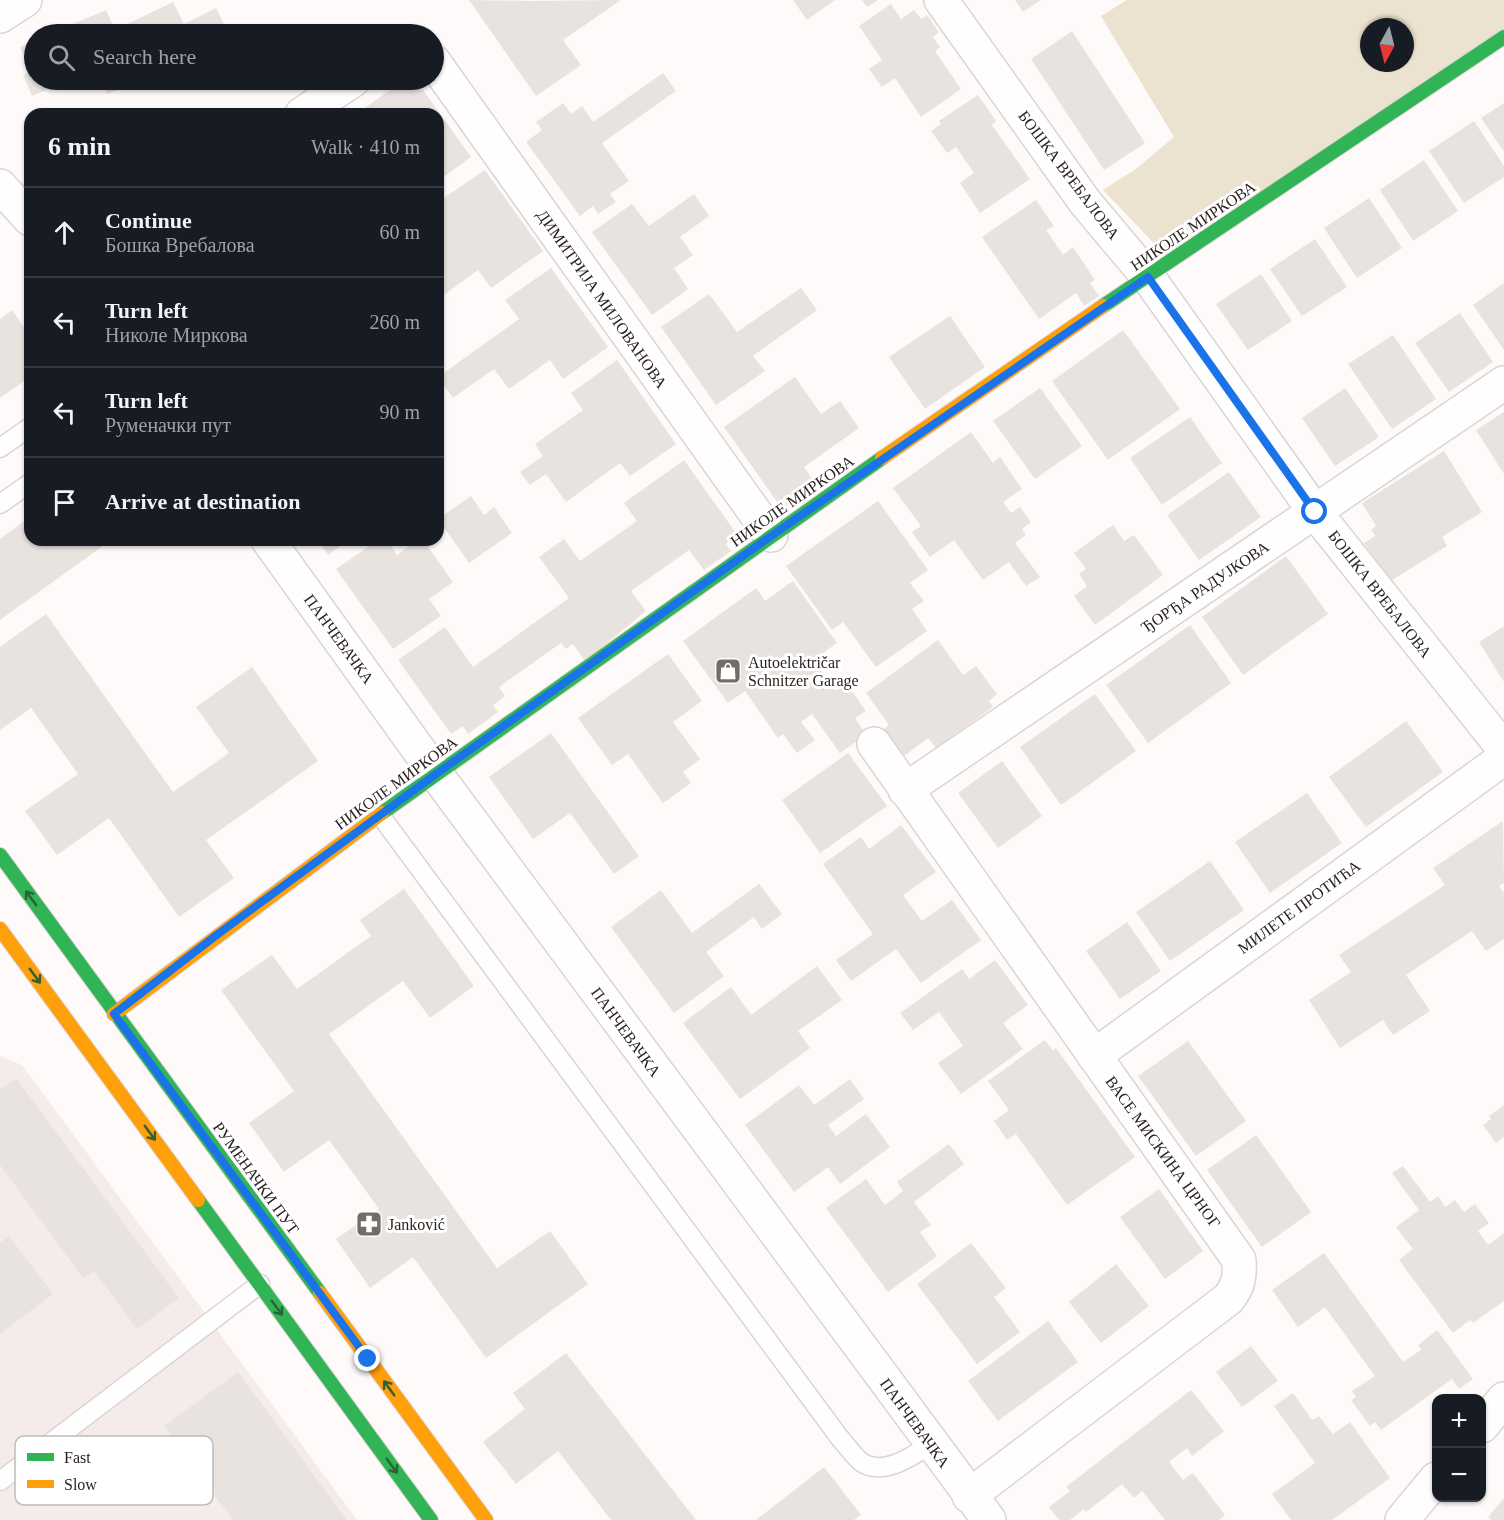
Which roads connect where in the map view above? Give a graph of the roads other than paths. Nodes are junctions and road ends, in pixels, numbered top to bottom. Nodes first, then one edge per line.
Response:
1 (25, 0) edge
2 (942, 0) edge
3 (0, 15) edge
4 (1504, 38) edge
5 (444, 76) edge
6 (338, 90) edge
7 (311, 108) edge
8 (0, 186) edge
9 (24, 212) edge
10 (1148, 277) junction
11 (1504, 383) edge
12 (24, 431) edge
13 (0, 448) edge
14 (24, 487) edge
15 (0, 504) edge
16 (1315, 512) junction
17 (771, 536) junction
18 (272, 546) edge
19 (874, 744) dead end
20 (1504, 749) edge
21 (1504, 758) edge
22 (436, 774) junction
23 (905, 789) junction
24 (380, 815) junction
25 (0, 855) edge
26 (2, 934) edge
27 (114, 1014) junction
28 (1094, 1056) junction
29 (260, 1284) junction
30 (1504, 1399) edge
31 (1486, 1421) edge
32 (58, 1436) edge
33 (931, 1444) junction
34 (15, 1469) edge
35 (0, 1480) edge
36 (1432, 1485) edge
37 (979, 1508) edge
38 (1405, 1519) edge
39 (431, 1520) edge
40 (486, 1520) edge

1 - 3 street
2 - 10 street, БОШКА ВРЕБАЛОВА
4 - 10 street, НИКОЛЕ МИРКОВА
5 - 17 street, ДИМИТРИЈА МИЛОВАНОВА
6 - 7 street
8 - 9 street
10 - 16 street, БОШКА ВРЕБАЛОВА
10 - 17 street, НИКОЛЕ МИРКОВА
11 - 16 street, ЂОРЂА РАДУЈКОВА
12 - 13 lane
14 - 15 lane
16 - 20 street, БОШКА ВРЕБАЛОВА
16 - 23 street, ЂОРЂА РАДУЈКОВА
17 - 22 street, НИКОЛЕ МИРКОВА
18 - 22 street, ПАНЧЕВАЧКА
19 - 23 street, ВАСЕ МИСКИНА ЦРНОГ
21 - 28 street, МИЛЕТЕ ПРОТИЋА
22 - 24 street, НИКОЛЕ МИРКОВА
22 - 33 street, ПАНЧЕВАЧКА
23 - 28 street, ВАСЕ МИСКИНА ЦРНОГ
24 - 27 street, НИКОЛЕ МИРКОВА
24 - 33 lane
27 -> 25 street, РУМЕНАЧКИ ПУТ
26 -> 29 street
40 -> 27 street, РУМЕНАЧКИ ПУТ
28 - 37 street, ВАСЕ МИСКИНА ЦРНОГ
29 - 32 lane
29 -> 39 street
30 - 31 street
33 - 37 street, ПАНЧЕВАЧКА
34 - 35 lane
36 - 38 street

